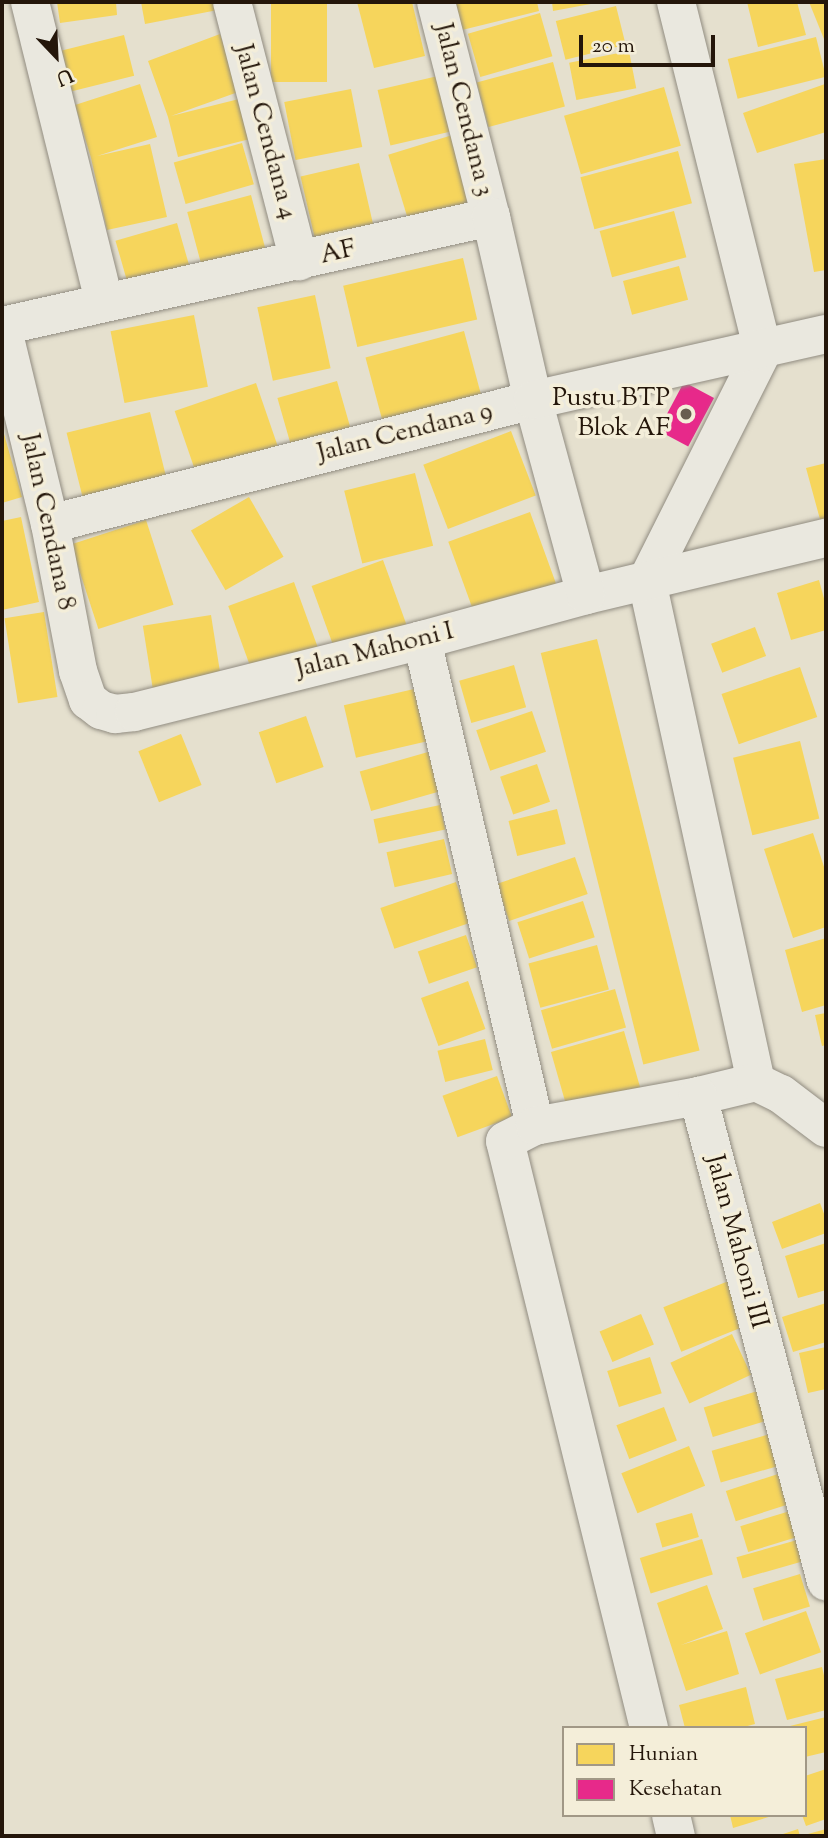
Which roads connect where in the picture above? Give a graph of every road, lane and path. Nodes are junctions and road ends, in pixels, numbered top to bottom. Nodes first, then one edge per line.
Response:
1 (232, 2) edge
2 (436, 2) edge
3 (676, 2) edge
4 (21, 6) edge
5 (491, 217) junction
6 (299, 262) junction
7 (104, 301) junction
8 (2, 326) edge
9 (826, 334) edge
10 (762, 350) junction
11 (533, 400) junction
12 (50, 524) junction
13 (826, 538) edge
14 (648, 581) junction
15 (586, 595) junction
16 (422, 640) junction
17 (101, 710) joint
18 (756, 1082) junction
19 (698, 1096) junction
20 (822, 1123) edge
21 (520, 1133) junction
22 (826, 1581) edge
23 (649, 1726) edge
24 (671, 1817) edge
25 (676, 1836) edge

1 - 6 street, Jalan Cendana 4
2 - 5 street, Jalan Cendana 3
3 - 10 street
4 - 7 street
5 - 6 street, AF
5 - 11 street
6 - 7 street, AF
7 - 8 street, AF
8 - 12 street, Jalan Cendana 8
9 - 10 street, Jalan Cendana 9
10 - 11 street, Jalan Cendana 9
10 - 14 street
11 - 12 street, Jalan Cendana 9
11 - 15 street
12 - 17 street, Jalan Cendana 8
13 - 14 street, Jalan Mahoni I
14 - 15 street, Jalan Mahoni I
14 - 18 street
15 - 16 street, Jalan Mahoni I
16 - 17 street, Jalan Mahoni I
16 - 21 street
18 - 19 street
18 - 20 street
19 - 21 street
19 - 22 street, Jalan Mahoni III
21 - 23 street
24 - 25 street

